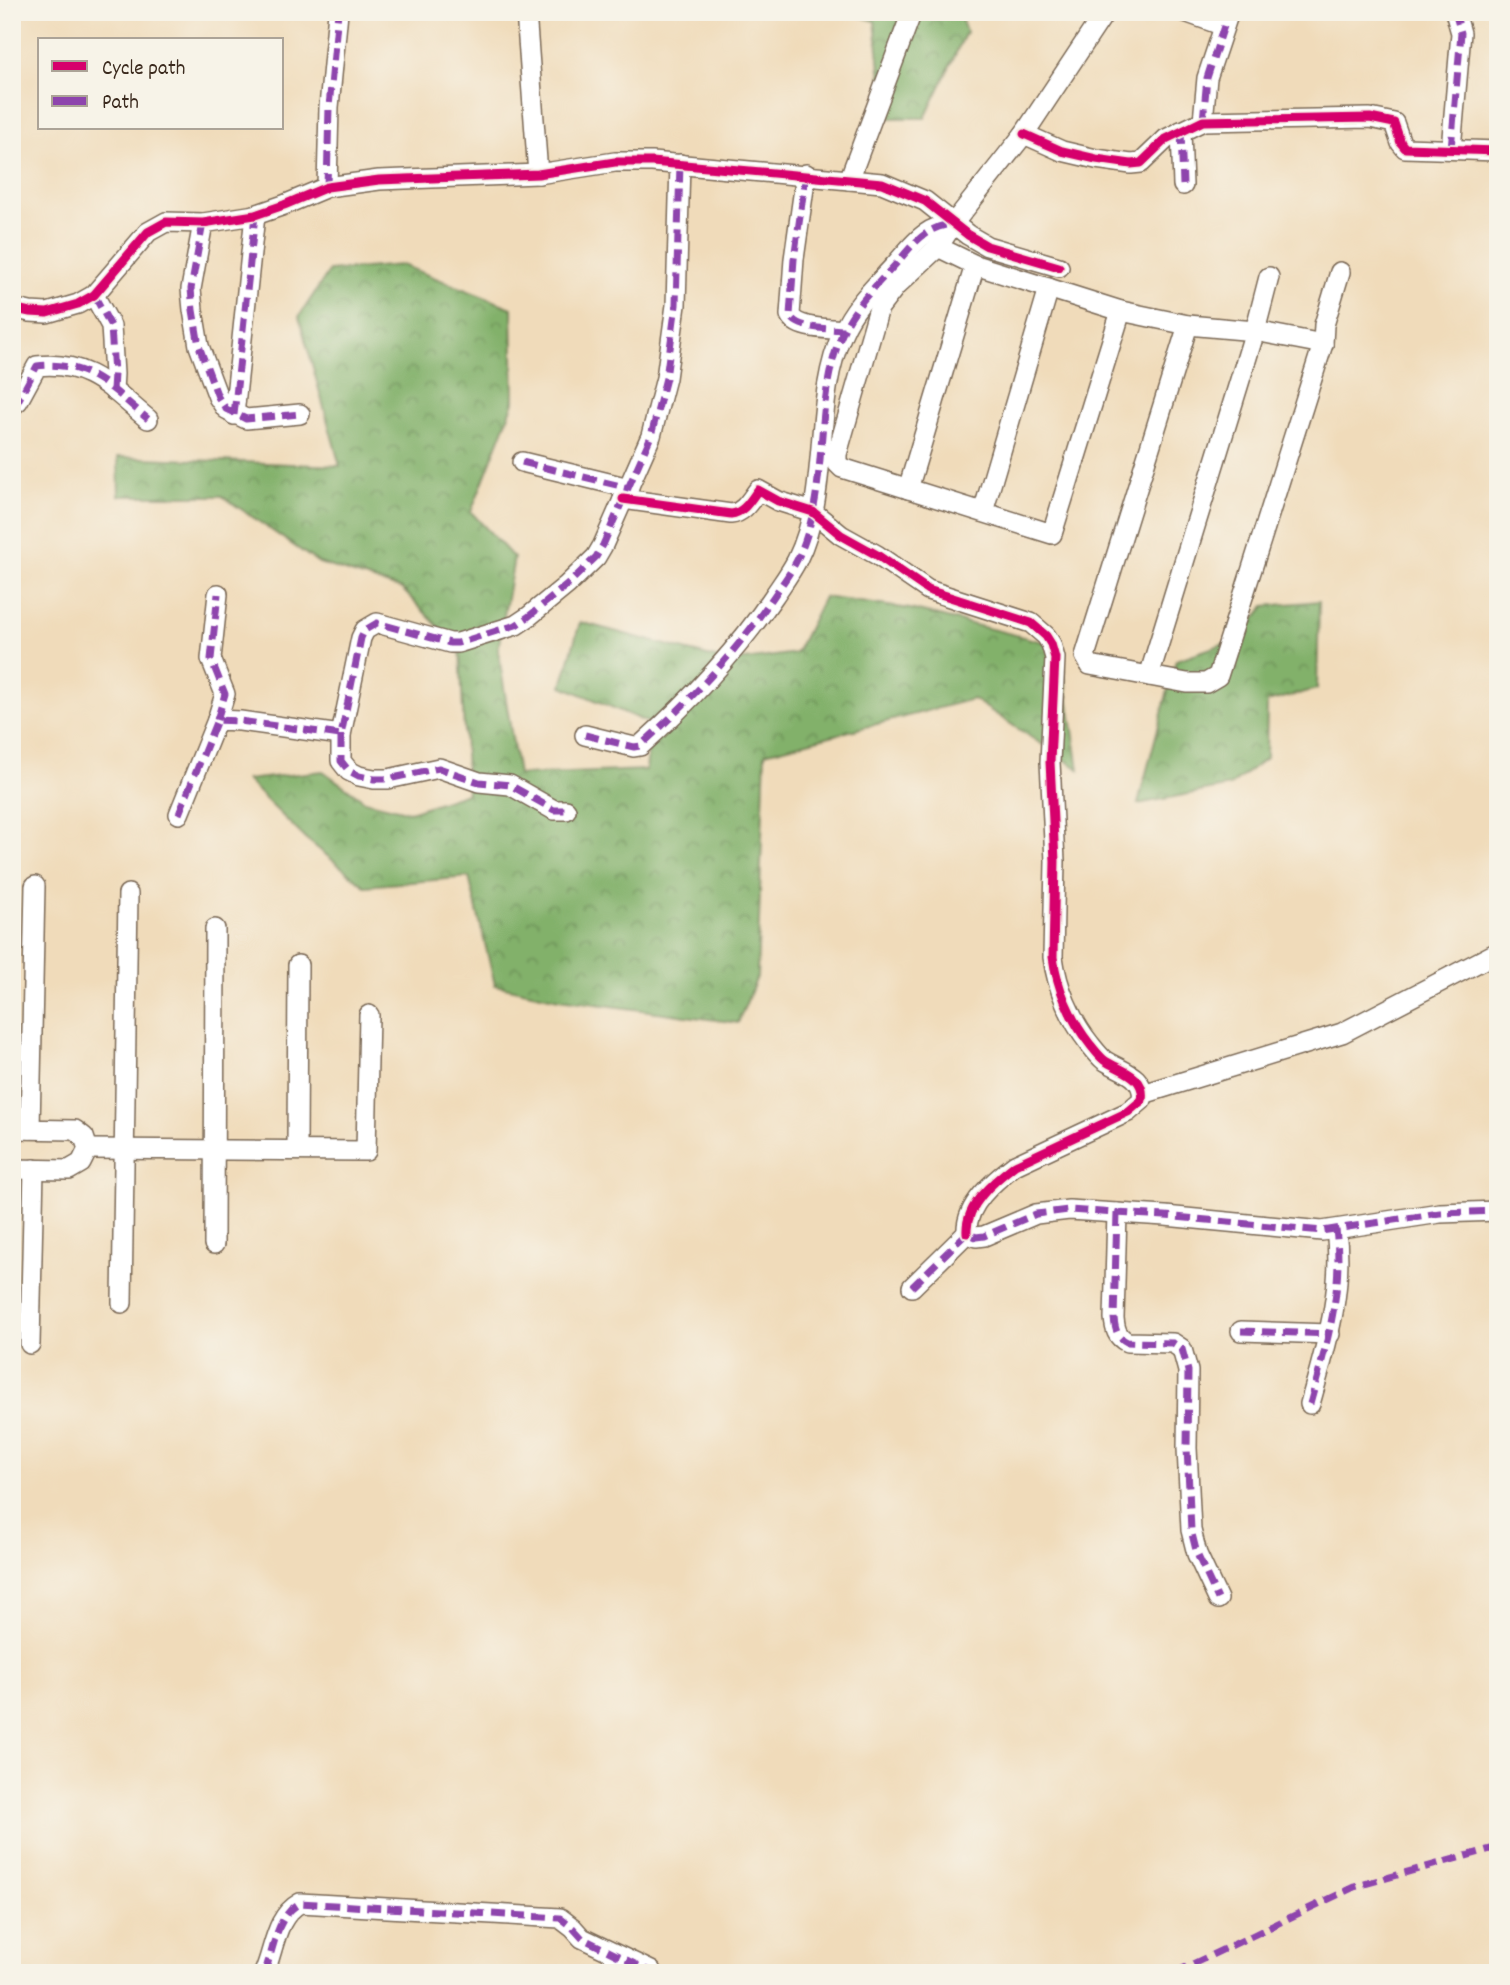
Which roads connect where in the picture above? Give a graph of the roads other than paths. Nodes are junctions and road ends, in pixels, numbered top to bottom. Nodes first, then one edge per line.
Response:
1 (338, 12) edge
2 (526, 12) edge
3 (912, 12) edge
4 (1105, 12) edge
5 (1185, 12) edge
6 (1455, 12) edge
7 (1227, 19) edge
8 (1203, 121) junction
9 (1181, 131) junction
10 (1024, 134) junction
11 (1451, 149) junction
12 (1498, 151) edge
13 (680, 164) junction
14 (538, 174) junction
15 (806, 174) junction
16 (849, 180) junction
17 (1183, 186) dead end
18 (327, 187) junction
19 (254, 215) junction
20 (203, 223) junction
21 (953, 224) junction
22 (938, 247) junction
23 (975, 265) junction
24 (1059, 267) dead end
25 (1340, 272) dead end
26 (1269, 277) dead end
27 (1049, 288) junction
28 (94, 295) junction
29 (12, 308) edge
30 (1121, 311) junction
31 (1188, 325) junction
32 (844, 330) junction
33 (1255, 331) junction
34 (1323, 344) junction
35 (113, 390) junction
36 (12, 406) edge
37 (300, 414) dead end
38 (234, 415) junction
39 (148, 419) dead end
40 (522, 462) dead end
41 (908, 489) junction
42 (626, 494) junction
43 (813, 512) junction
44 (983, 512) junction
45 (218, 594) dead end
46 (1149, 676) junction
47 (217, 720) junction
48 (341, 735) junction
49 (585, 735) dead end
50 (566, 810) dead end
51 (178, 814) dead end
52 (35, 886) dead end
53 (128, 894) dead end
54 (215, 929) dead end
55 (1498, 952) edge
56 (298, 965) dead end
57 (369, 1014) dead end
58 (1143, 1094) junction
59 (21, 1129) edge
60 (88, 1149) junction
61 (125, 1149) junction
62 (214, 1150) junction
63 (297, 1150) junction
64 (12, 1169) edge
65 (34, 1169) junction
66 (1498, 1211) edge
67 (1117, 1213) junction
68 (1336, 1230) junction
69 (967, 1234) junction
70 (214, 1244) dead end
71 (912, 1287) dead end
72 (122, 1303) dead end
73 (1241, 1331) dead end
74 (1330, 1334) junction
75 (30, 1344) dead end
76 (1310, 1404) dead end
77 (1218, 1599) dead end
78 (651, 1971) edge
79 (264, 1973) edge

1 - 18 street
2 - 14 street
3 - 16 street
4 - 10 street
5 - 7 street
6 - 11 street
7 - 8 street
8 - 9 street
8 - 11 street
9 - 10 street
9 - 17 street
10 - 21 street
11 - 12 street
13 - 14 street
13 - 15 street
13 - 42 street
14 - 18 street
15 - 16 street
15 - 32 street
16 - 21 street
18 - 19 street
19 - 20 street
19 - 38 street
20 - 28 street
20 - 38 street
21 - 22 street
21 - 24 street
21 - 32 street
22 - 23 street
22 - 41 street
23 - 27 street
23 - 41 street
25 - 34 street
26 - 33 street
27 - 30 street
27 - 44 street
28 - 29 street
28 - 35 street
30 - 31 street
30 - 44 street
31 - 33 street
31 - 46 street
32 - 43 street
33 - 34 street
33 - 46 street
34 - 46 street
35 - 36 street
35 - 39 street
37 - 38 street
40 - 42 street
41 - 44 street
42 - 43 street
42 - 48 street
43 - 49 street
43 - 58 street
45 - 47 street
47 - 48 street
47 - 51 street
48 - 50 street
52 - 59 street
53 - 61 street
54 - 62 street
55 - 58 street
56 - 63 street
57 - 63 street
58 - 69 street
59 - 60 street
60 - 61 street
60 - 65 street
61 - 62 street
61 - 72 street
62 - 63 street
62 - 70 street
64 - 65 street
65 - 75 street
66 - 68 street
67 - 68 street
67 - 69 street
67 - 77 street
68 - 74 street
69 - 71 street
73 - 74 street
74 - 76 street
78 - 79 street

